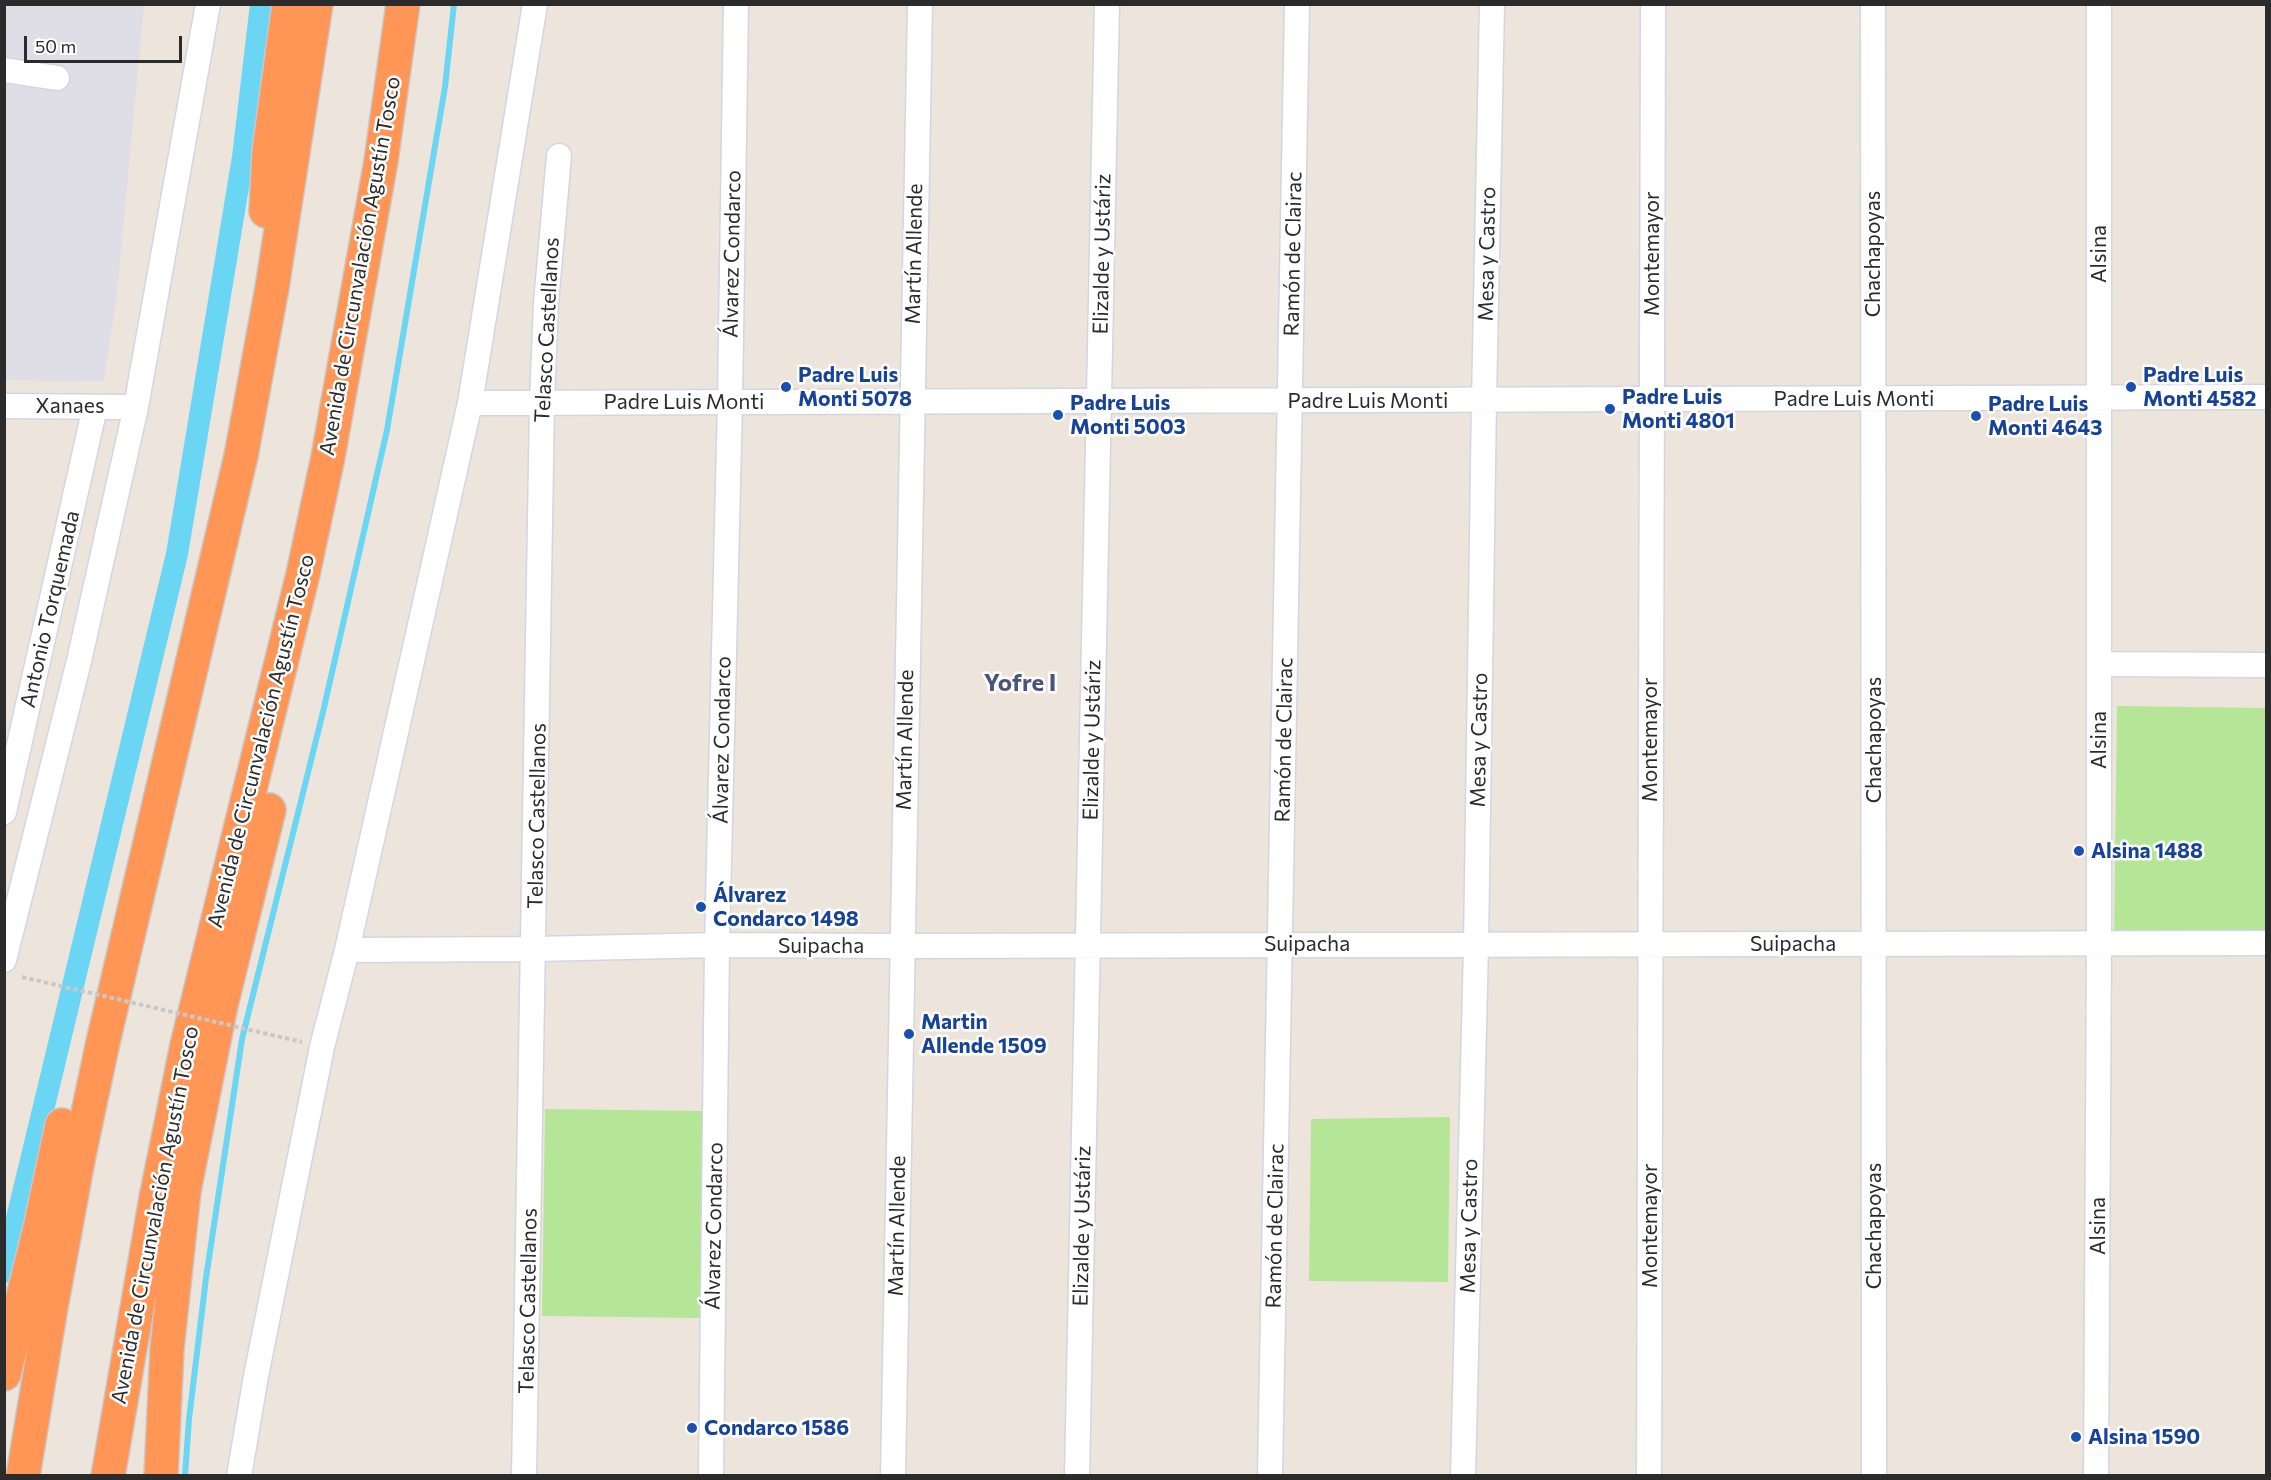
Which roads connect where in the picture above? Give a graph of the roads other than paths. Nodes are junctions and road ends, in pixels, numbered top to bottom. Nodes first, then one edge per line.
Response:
1 (208, 4) edge
2 (289, 4) edge
3 (316, 4) edge
4 (403, 4) edge
5 (426, 4) edge
6 (535, 4) edge
7 (736, 4) edge
8 (920, 4) edge
9 (1107, 4) edge
10 (1297, 4) edge
11 (1492, 4) edge
12 (1653, 4) edge
13 (1873, 4) edge
14 (2099, 4) edge
15 (4, 70) edge
16 (57, 78) dead end
17 (559, 156) dead end
18 (348, 349) junction
19 (256, 377) junction
20 (2266, 397) edge
21 (2100, 398) junction
22 (1873, 399) junction
23 (1290, 400) junction
24 (1651, 400) junction
25 (1484, 401) junction
26 (542, 402) junction
27 (730, 402) junction
28 (1099, 402) junction
29 (470, 403) junction
30 (911, 403) junction
31 (4, 406) edge
32 (95, 406) junction
33 (136, 407) junction
34 (303, 574) junction
35 (206, 597) junction
36 (2099, 664) junction
37 (2266, 665) edge
38 (8, 783) edge
39 (4, 812) edge
40 (2266, 943) edge
41 (1281, 944) junction
42 (1874, 944) junction
43 (2099, 944) junction
44 (717, 945) junction
45 (1087, 945) junction
46 (1650, 945) junction
47 (901, 946) junction
48 (1476, 946) junction
49 (347, 950) junction
50 (535, 950) junction
51 (4, 960) edge
52 (4, 1374) edge
53 (23, 1476) edge
54 (108, 1476) edge
55 (161, 1476) edge
56 (239, 1476) edge
57 (524, 1476) edge
58 (711, 1476) edge
59 (893, 1476) edge
60 (1077, 1476) edge
61 (1270, 1476) edge
62 (1463, 1476) edge
63 (1649, 1476) edge
64 (1874, 1476) edge
65 (2096, 1476) edge

1 - 33 street
2 - 19 highway
3 - 19 highway
4 - 18 highway, Avenida de Circunvalación Agustín Tosco
5 - 18 highway
6 - 29 street
7 - 27 street, Álvarez Condarco
8 - 30 street, Martín Allende
9 - 28 street, Elizalde y Ustáriz
10 - 23 street, Ramón de Clairac
11 - 25 street, Mesa y Castro
12 - 24 street, Montemayor
13 - 22 street, Chachapoyas
14 - 21 street, Alsina
15 - 16 street
17 - 26 street, Telasco Castellanos
18 - 34 highway, Avenida de Circunvalación Agustín Tosco
19 - 35 highway
20 - 21 street, Padre Luis Monti
21 - 22 street, Padre Luis Monti
21 - 36 street, Alsina
22 - 24 street, Padre Luis Monti
22 - 42 street, Chachapoyas
23 - 25 street, Padre Luis Monti
23 - 28 street, Padre Luis Monti
23 - 41 street, Ramón de Clairac
24 - 25 street, Padre Luis Monti
24 - 46 street, Montemayor
25 - 48 street, Mesa y Castro
26 - 27 street, Padre Luis Monti
26 - 29 street, Padre Luis Monti
26 - 50 street, Telasco Castellanos
27 - 30 street, Padre Luis Monti
27 - 44 street, Álvarez Condarco
28 - 30 street, Padre Luis Monti
28 - 45 street, Elizalde y Ustáriz
29 - 49 street
30 - 47 street, Martín Allende
31 - 32 street, Xanaes
32 - 33 street, Xanaes
32 - 38 street, Antonio Torquemada
33 - 51 street
34 - 54 highway, Avenida de Circunvalación Agustín Tosco
34 - 55 highway
35 - 52 highway
35 - 53 highway
36 - 37 street
36 - 43 street, Alsina
38 - 39 street, Antonio Torquemada
40 - 43 street, Suipacha
41 - 45 street, Suipacha
41 - 48 street, Suipacha
41 - 61 street, Ramón de Clairac
42 - 43 street, Suipacha
42 - 46 street, Suipacha
42 - 64 street, Chachapoyas
43 - 65 street, Alsina
44 - 47 street, Suipacha
44 - 50 street, Suipacha
44 - 58 street, Álvarez Condarco
45 - 47 street, Suipacha
45 - 60 street, Elizalde y Ustáriz
46 - 48 street, Suipacha
46 - 63 street, Montemayor
47 - 59 street, Martín Allende
48 - 62 street, Mesa y Castro
49 - 50 street, Suipacha
49 - 56 street
50 - 57 street, Telasco Castellanos

